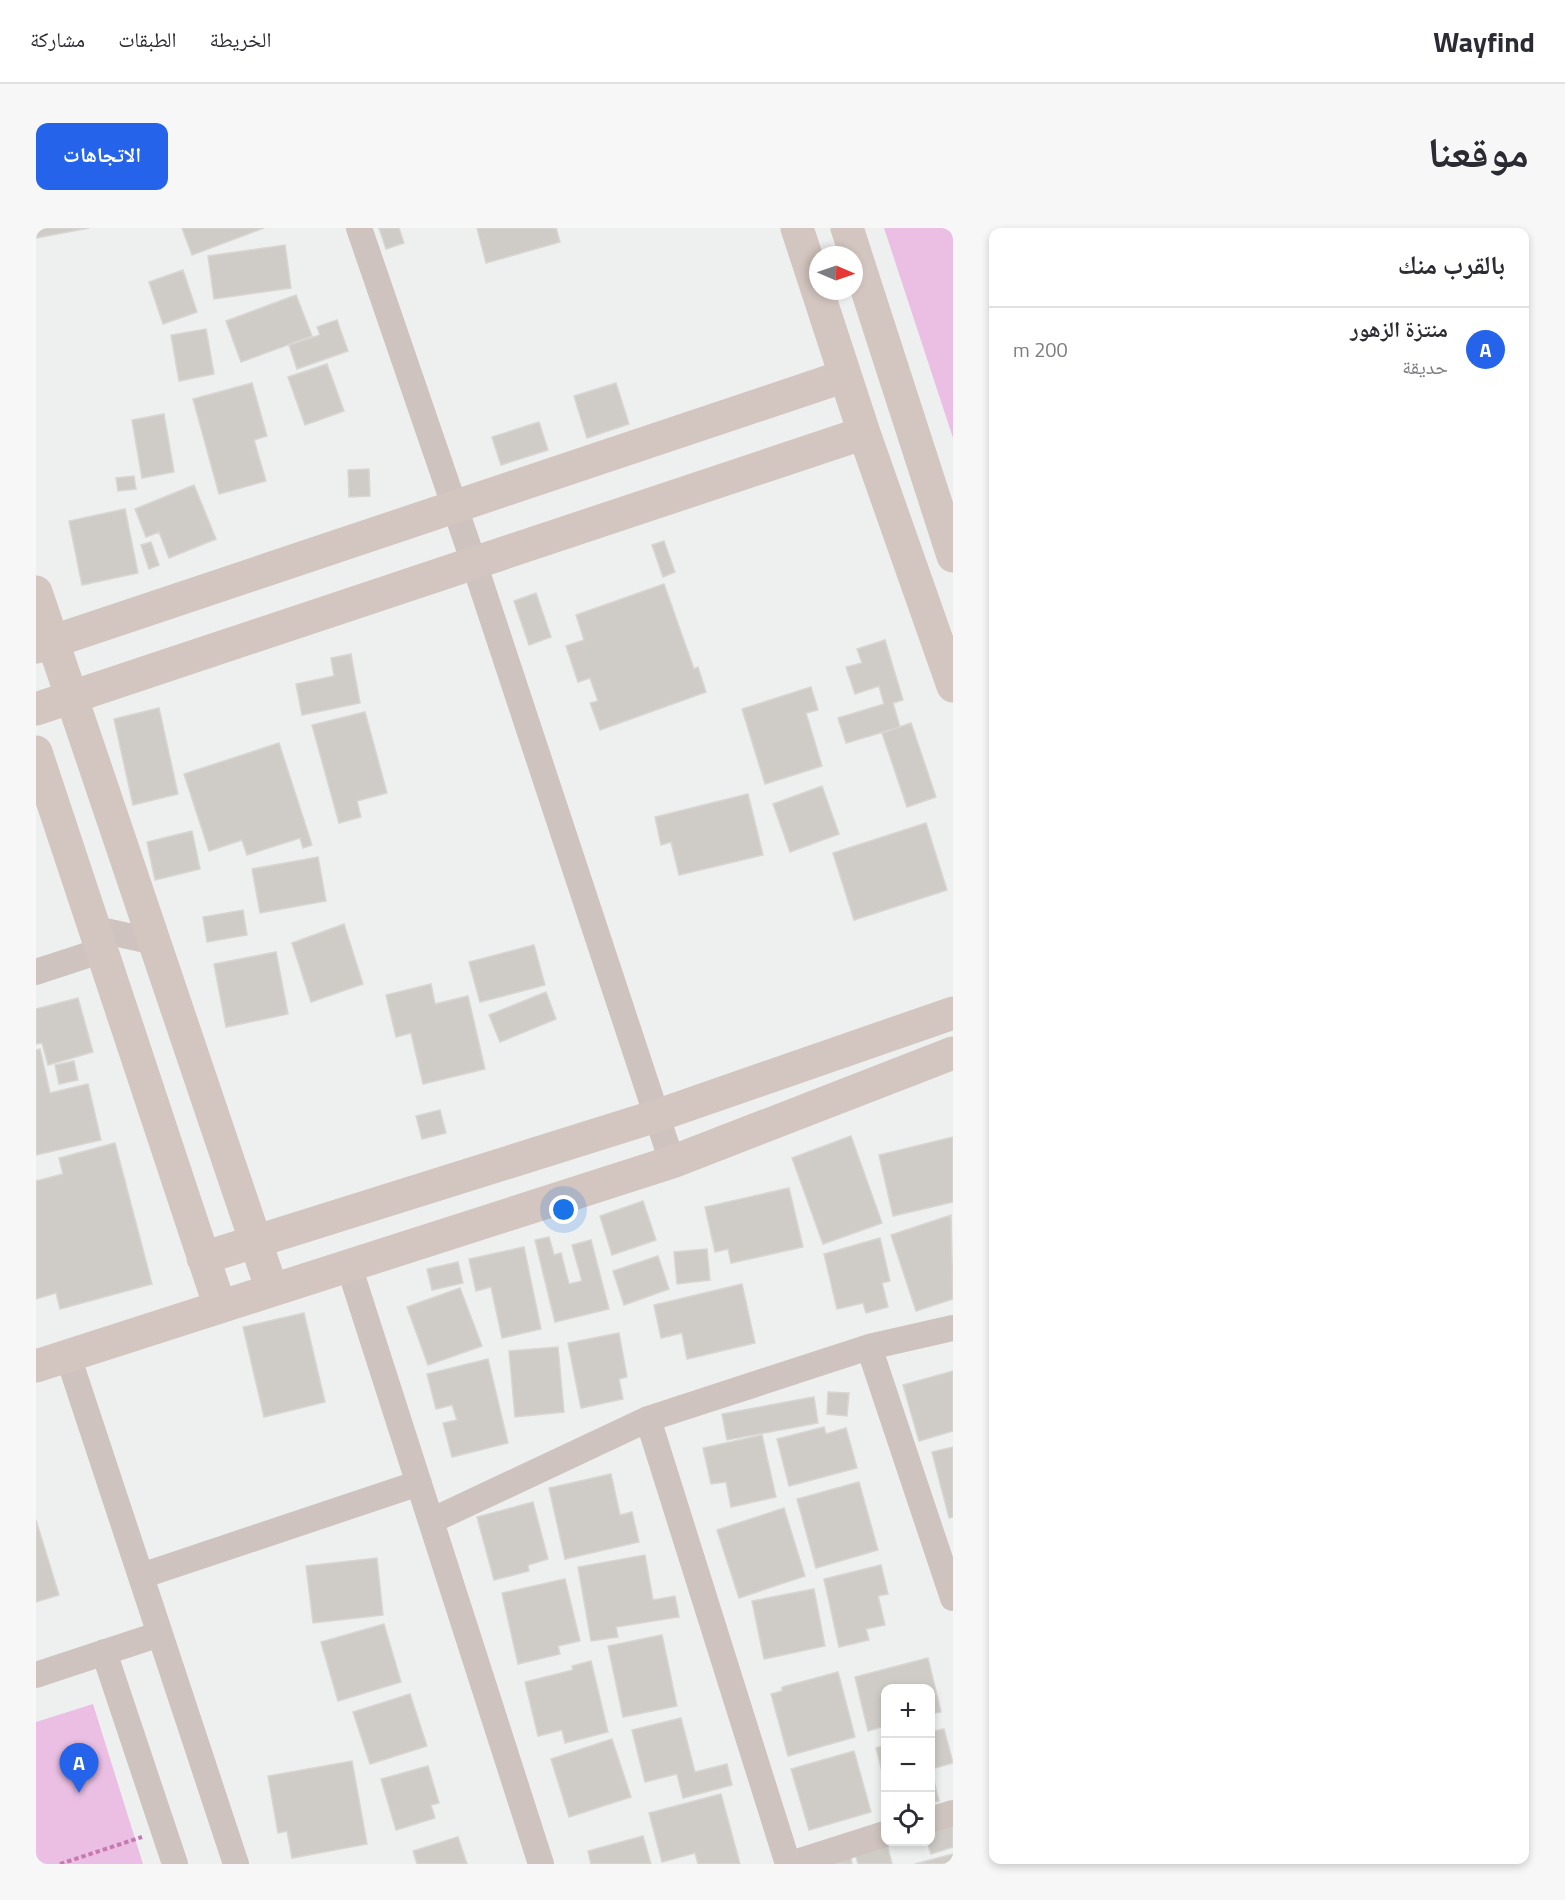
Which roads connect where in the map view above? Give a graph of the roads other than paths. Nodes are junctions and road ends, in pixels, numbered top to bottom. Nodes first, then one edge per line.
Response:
1 (359, 228) edge
2 (797, 228) edge
3 (847, 228) edge
4 (845, 376) junction
5 (864, 433) junction
6 (454, 507) junction
7 (953, 556) edge
8 (474, 563) junction
9 (36, 592) edge
10 (44, 644) edge
11 (953, 686) edge
12 (72, 697) junction
13 (36, 709) edge
14 (36, 752) edge
15 (99, 940) junction
16 (155, 942) junction
17 (36, 972) edge
18 (953, 1013) edge
19 (953, 1053) edge
20 (656, 1116) junction
21 (672, 1162) junction
22 (256, 1241) junction
23 (203, 1258) junction
24 (349, 1266) junction
25 (272, 1290) junction
26 (219, 1307) junction
27 (953, 1328) edge
28 (869, 1347) junction
29 (68, 1356) junction
30 (36, 1366) edge
31 (648, 1419) junction
32 (419, 1484) junction
33 (431, 1521) junction
34 (141, 1576) junction
35 (953, 1598) edge
36 (160, 1634) junction
37 (104, 1652) junction
38 (36, 1675) edge
39 (953, 1813) edge
40 (935, 1818) edge
41 (881, 1835) edge
42 (176, 1864) edge
43 (236, 1864) edge
44 (541, 1864) edge
45 (789, 1864) edge

1 - 6 street
2 - 4 street
3 - 7 street
4 - 5 street
4 - 6 street
5 - 8 street
5 - 11 street
6 - 8 street
6 - 10 street
8 - 12 street
8 - 20 street
9 - 10 street
10 - 12 street
12 - 13 street
12 - 16 street
14 - 15 street
15 - 16 street
15 - 17 street
15 - 23 street
16 - 22 street
18 - 20 street
19 - 21 street
20 - 21 street
20 - 22 street
21 - 24 street
22 - 23 street
22 - 25 street
23 - 26 street
24 - 25 street
24 - 32 street
25 - 26 street
26 - 29 street
27 - 28 street
28 - 31 street
28 - 35 street
29 - 30 street
29 - 34 street
31 - 33 street
31 - 45 street
32 - 33 street
32 - 34 street
33 - 44 street
34 - 36 street
36 - 37 street
36 - 43 street
37 - 38 street
37 - 42 street
39 - 40 street
41 - 45 street

